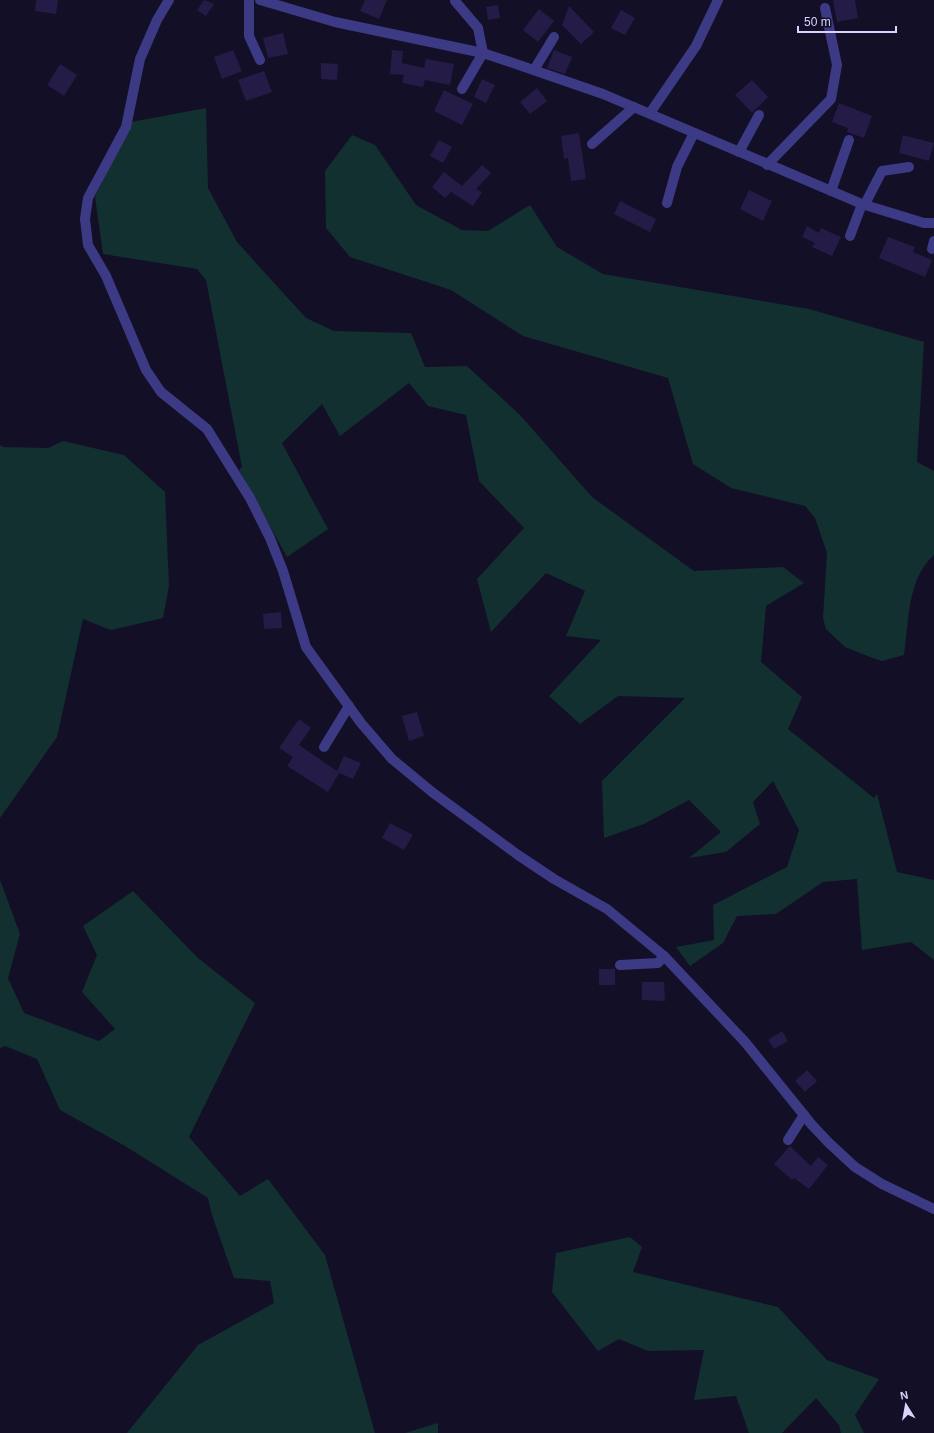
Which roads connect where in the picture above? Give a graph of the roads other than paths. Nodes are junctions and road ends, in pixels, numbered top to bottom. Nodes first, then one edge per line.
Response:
1 (169, 0) edge
2 (248, 0) edge
3 (260, 0) edge
4 (718, 0) edge
5 (455, 1) edge
6 (825, 8) dead end
7 (554, 36) dead end
8 (483, 53) junction
9 (260, 60) dead end
10 (534, 70) junction
11 (462, 89) dead end
12 (634, 107) junction
13 (650, 113) junction
14 (760, 116) dead end
15 (694, 133) junction
16 (849, 140) dead end
17 (592, 144) dead end
18 (739, 152) junction
19 (767, 165) junction
20 (909, 167) dead end
21 (831, 191) junction
22 (667, 203) dead end
23 (863, 204) junction
24 (934, 223) edge
25 (850, 236) dead end
26 (348, 706) junction
27 (324, 747) dead end
28 (664, 956) junction
29 (620, 965) dead end
30 (804, 1115) junction
31 (788, 1140) dead end
32 (934, 1209) edge

1 - 26 street
2 - 9 street
3 - 8 street
4 - 13 street
5 - 8 street
6 - 19 street
7 - 10 street
8 - 10 street
8 - 11 street
10 - 12 street
12 - 13 street
12 - 17 street
13 - 15 street
14 - 18 street
15 - 18 street
15 - 22 street
16 - 21 street
18 - 19 street
19 - 21 street
20 - 23 street
21 - 23 street
23 - 24 street
23 - 25 street
26 - 27 street
26 - 28 street
28 - 29 street
28 - 30 street
30 - 31 street
30 - 32 street

